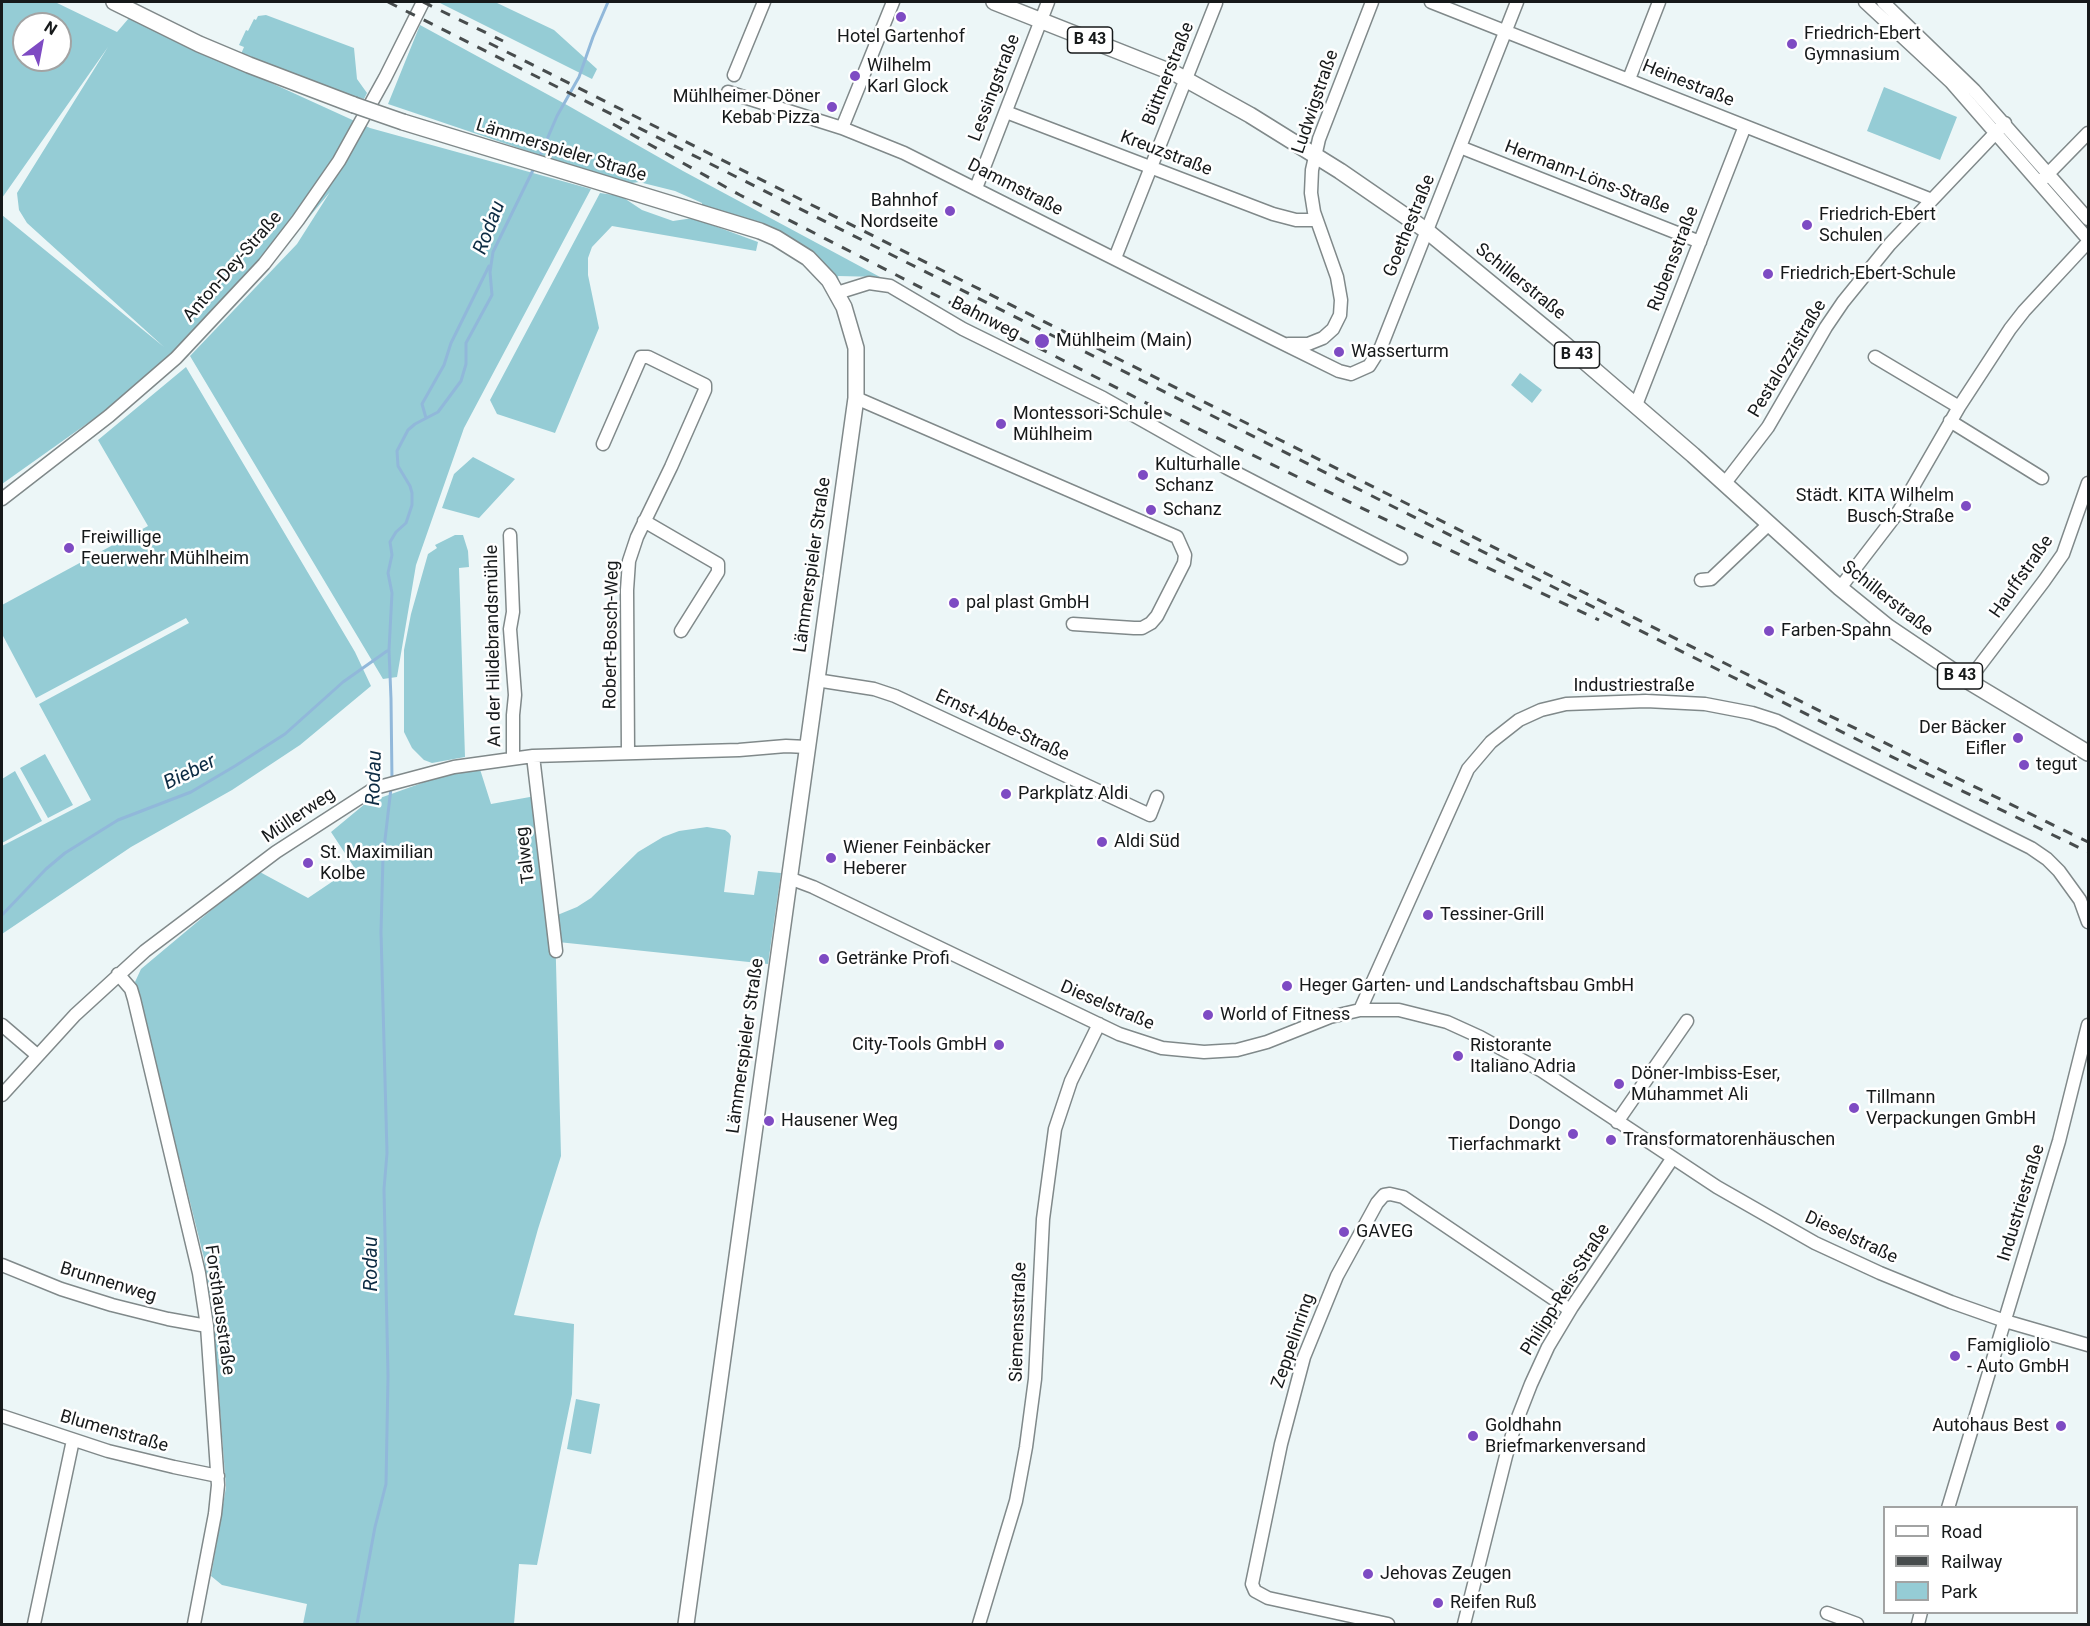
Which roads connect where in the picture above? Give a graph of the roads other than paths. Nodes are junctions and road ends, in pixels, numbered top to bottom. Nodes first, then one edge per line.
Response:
1 (114, 2) edge
2 (423, 2) edge
3 (764, 2) edge
4 (893, 2) edge
5 (994, 2) edge
6 (1048, 2) edge
7 (1217, 2) edge
8 (1372, 2) edge
9 (1431, 2) edge
10 (1517, 2) edge
11 (1659, 2) edge
12 (1865, 2) edge
13 (1883, 2) edge
14 (1041, 21) junction
15 (1506, 30) junction
16 (735, 75) dead end
17 (1186, 79) junction
18 (1629, 80) junction
19 (728, 92) dead end
20 (1006, 112) junction
21 (1746, 126) junction
22 (2000, 127) junction
23 (842, 128) junction
24 (2088, 132) edge
25 (1460, 147) junction
26 (1314, 154) junction
27 (1151, 167) junction
28 (2044, 178) junction
29 (976, 188) junction
30 (1932, 200) junction
31 (2088, 219) edge
32 (1316, 220) junction
33 (1427, 231) junction
34 (2088, 241) edge
35 (1700, 242) junction
36 (1115, 258) junction
37 (837, 293) junction
38 (1276, 340) junction
39 (1875, 357) dead end
40 (856, 398) junction
41 (1636, 405) junction
42 (1959, 407) junction
43 (1950, 422) junction
44 (603, 444) dead end
45 (2042, 478) dead end
46 (1725, 483) junction
47 (2088, 483) edge
48 (2, 499) edge
49 (644, 521) junction
50 (1769, 524) junction
51 (510, 535) dead end
52 (1401, 558) dead end
53 (1701, 580) dead end
54 (1840, 588) junction
55 (1073, 624) dead end
56 (681, 631) dead end
57 (816, 680) junction
58 (1968, 681) junction
59 (807, 747) junction
60 (628, 753) junction
61 (2088, 753) edge
62 (533, 756) junction
63 (513, 758) junction
64 (1157, 797) dead end
65 (789, 878) junction
66 (2088, 922) edge
67 (556, 951) dead end
68 (118, 974) junction
69 (1360, 1010) junction
70 (1687, 1021) dead end
71 (1099, 1024) junction
72 (2, 1025) edge
73 (2088, 1025) edge
74 (37, 1055) junction
75 (2, 1095) edge
76 (1617, 1122) junction
77 (1672, 1159) junction
78 (2, 1265) edge
79 (1570, 1310) junction
80 (2005, 1321) junction
81 (207, 1326) junction
82 (2088, 1346) edge
83 (2, 1416) edge
84 (73, 1440) junction
85 (218, 1476) junction
86 (1949, 1506) edge
87 (1827, 1613) dead end
88 (34, 1624) edge
89 (194, 1624) edge
90 (686, 1624) edge
91 (979, 1624) edge
92 (1388, 1624) edge
93 (1464, 1624) edge
94 (1857, 1624) edge

1 - 37 main road, Lämmerspieler Straße, bridge
2 - 48 street, Anton-Dey-Straße
3 - 16 street
4 - 23 street
5 - 14 main road, Schillerstraße / B 43
6 - 14 street, Lessingstraße
7 - 17 street, Büttnerstraße
8 - 26 street, Ludwigstraße
9 - 15 street, Heinestraße
10 - 15 street, Goethestraße
11 - 18 street
12 - 22 street
13 - 22 street
14 - 17 main road, Schillerstraße / B 43
14 - 20 street, Lessingstraße
15 - 18 street, Heinestraße
15 - 25 street, Goethestraße
17 - 26 main road, Schillerstraße / B 43
17 - 27 street, Büttnerstraße
18 - 21 street, Heinestraße
19 - 23 street, Dammstraße
20 - 27 street, Kreuzstraße
20 - 29 street, Lessingstraße
21 - 30 street, Heinestraße
21 - 35 street, Rubensstraße
22 - 28 street
22 - 30 street, Pestalozzistraße
23 - 29 street, Dammstraße
24 - 28 street
25 - 33 street, Goethestraße
25 - 35 street, Hermann-Löns-Straße
26 - 32 street, Ludwigstraße
26 - 33 main road, Schillerstraße / B 43
27 - 32 street, Kreuzstraße
27 - 36 street, Büttnerstraße
28 - 31 street
28 - 34 street
29 - 36 street, Dammstraße
30 - 46 street, Pestalozzistraße
32 - 38 street, Ludwigstraße
33 - 38 street, Goethestraße
33 - 41 main road, Schillerstraße / B 43
34 - 42 street
35 - 41 street, Rubensstraße
36 - 38 street, Dammstraße
37 - 40 main road, Lämmerspieler Straße
37 - 52 street, Bahnweg
39 - 42 street
40 - 55 street
40 - 57 main road, Lämmerspieler Straße
41 - 46 main road, Schillerstraße / B 43
42 - 43 street
43 - 45 street
43 - 54 street
44 - 49 street, Robert-Bosch-Weg
46 - 50 main road, Schillerstraße / B 43
47 - 58 street, Hauffstraße
49 - 56 street
49 - 60 street, Robert-Bosch-Weg
50 - 53 street
50 - 54 main road, Schillerstraße / B 43
51 - 63 street, An der Hildebrandsmühle
54 - 58 main road, Schillerstraße / B 43
57 - 59 main road, Lämmerspieler Straße
57 - 64 street, Ernst-Abbe-Straße
58 - 61 main road, Schillerstraße / B 43
59 - 60 street, Müllerweg
59 - 65 main road, Lämmerspieler Straße
60 - 62 street, Müllerweg
62 - 63 street, Müllerweg
62 - 67 street, Talweg
63 - 68 street, Müllerweg
65 - 71 street, Dieselstraße
65 - 90 main road, Lämmerspieler Straße
66 - 69 street, Industriestraße
68 - 74 street, Müllerweg
68 - 81 street, Forsthausstraße
69 - 71 street, Dieselstraße
69 - 76 street, Dieselstraße
70 - 76 street
71 - 91 street, Siemensstraße
72 - 74 street
73 - 80 street, Industriestraße
74 - 75 street, Müllerweg
76 - 77 street, Dieselstraße
77 - 79 street, Philipp-Reis-Straße
77 - 80 street, Dieselstraße
78 - 81 street, Brunnenweg
79 - 92 street, Zeppelinring
79 - 93 street, Philipp-Reis-Straße
80 - 82 street, Dieselstraße
80 - 86 street, Industriestraße
81 - 85 street, Forsthausstraße
83 - 84 street, Blumenstraße
84 - 85 street, Blumenstraße
84 - 88 street
85 - 89 street, Forsthausstraße
87 - 94 street

